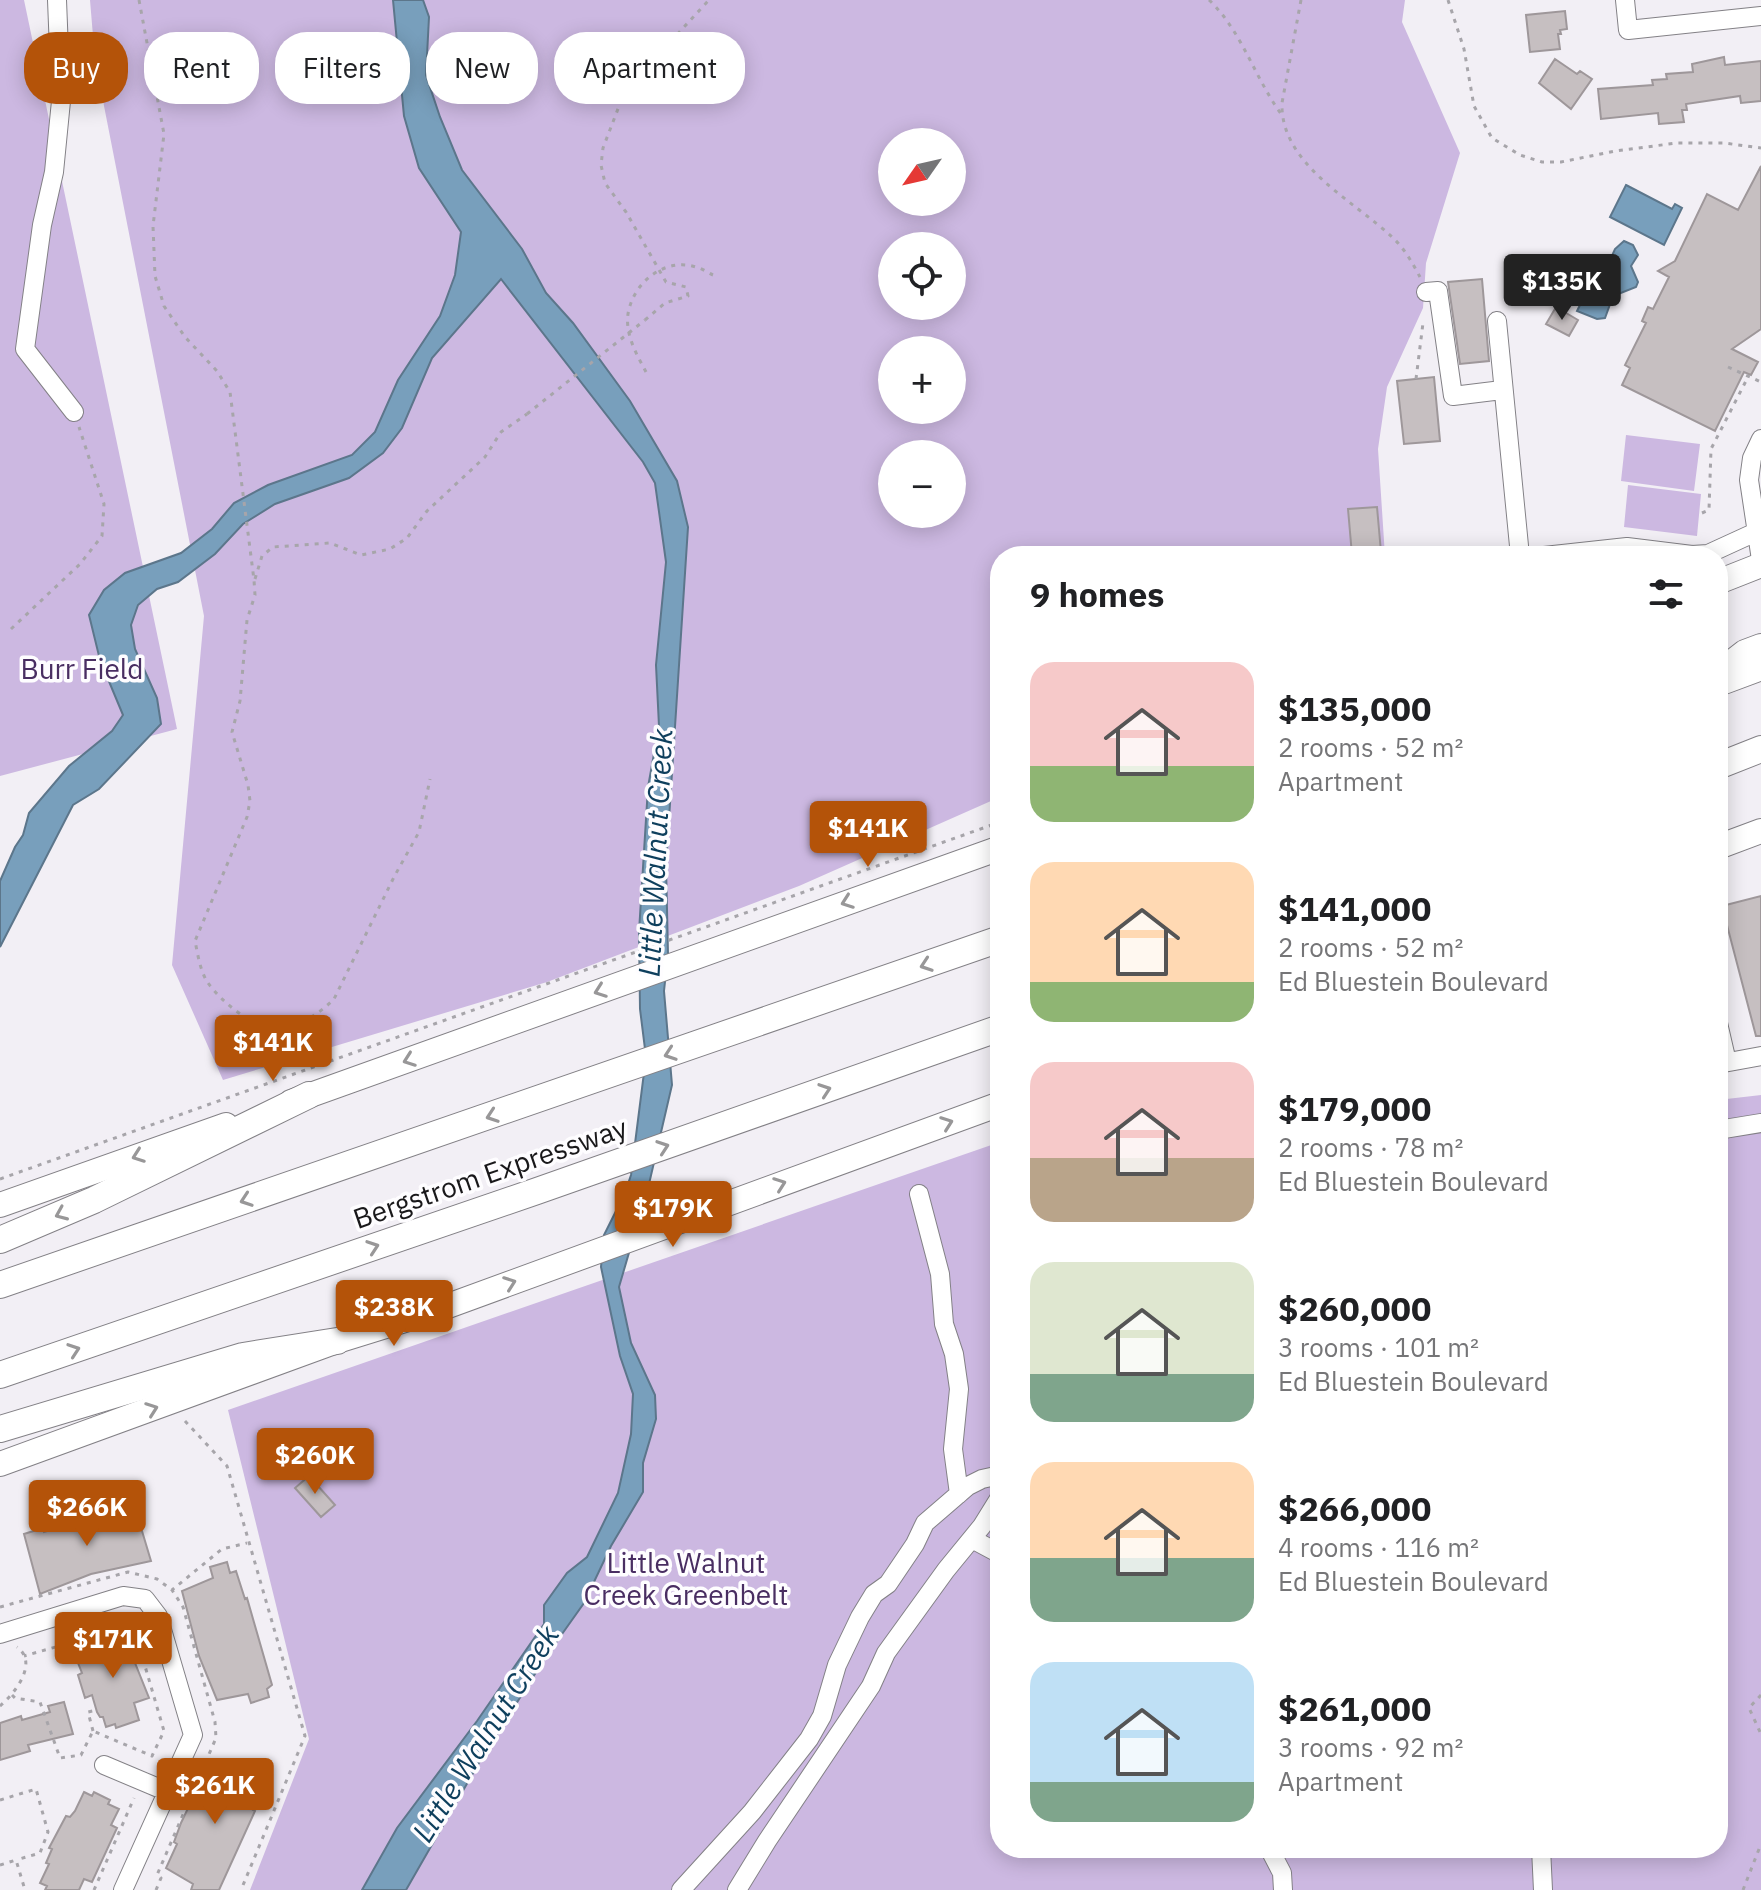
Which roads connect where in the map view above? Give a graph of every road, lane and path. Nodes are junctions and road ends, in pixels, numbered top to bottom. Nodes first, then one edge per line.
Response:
1 (57, 0) edge
2 (139, 0) edge
3 (709, 0) edge
4 (1209, 0) edge
5 (1301, 0) edge
6 (1448, 0) edge
7 (1625, 0) edge
8 (1761, 16) edge
9 (1282, 115) junction
10 (1761, 148) edge
11 (658, 270) junction
12 (713, 275) dead end
13 (1426, 292) junction
14 (1497, 321) dead end
15 (1728, 367) dead end
16 (646, 372) dead end
17 (1748, 377) junction
18 (1416, 379) dead end
19 (1761, 382) edge
20 (1502, 390) junction
21 (74, 412) joint
22 (1761, 439) edge
23 (1702, 513) dead end
24 (1756, 532) junction
25 (1519, 546) edge
26 (1725, 546) edge
27 (1761, 563) edge
28 (1728, 578) edge
29 (254, 580) junction
30 (11, 629) dead end
31 (1761, 647) edge
32 (1728, 666) edge
33 (1761, 667) edge
34 (1728, 679) edge
35 (1761, 749) edge
36 (1728, 762) edge
37 (430, 779) dead end
38 (990, 826) edge
39 (1761, 831) edge
40 (1728, 843) edge
41 (990, 852) edge
42 (990, 942) edge
43 (990, 1031) edge
44 (1761, 1056) edge
45 (1728, 1062) edge
46 (309, 1095) junction
47 (990, 1108) edge
48 (1761, 1123) edge
49 (1728, 1128) edge
50 (0, 1179) edge
51 (919, 1194) dead end
52 (0, 1205) edge
53 (0, 1240) edge
54 (0, 1285) edge
55 (337, 1341) junction
56 (0, 1375) edge
57 (185, 1421) dead end
58 (0, 1429) edge
59 (0, 1464) edge
60 (990, 1477) edge
61 (959, 1494) junction
62 (990, 1512) edge
63 (972, 1539) junction
64 (990, 1549) edge
65 (7, 1639) edge
66 (24, 1656) junction
67 (12, 1695) junction
68 (1761, 1695) edge
69 (0, 1706) edge
70 (97, 1710) dead end
71 (93, 1731) junction
72 (1761, 1734) edge
73 (104, 1765) dead end
74 (168, 1792) junction
75 (135, 1795) dead end
76 (0, 1800) edge
77 (1761, 1844) edge
78 (1274, 1858) edge
79 (1541, 1858) edge
80 (16, 1860) junction
81 (0, 1865) edge
82 (25, 1890) edge
83 (94, 1890) edge
84 (123, 1890) edge
85 (241, 1890) edge
86 (681, 1890) edge
87 (737, 1890) edge
88 (1283, 1890) edge
89 (1543, 1890) edge
90 (1743, 1890) edge

1 - 21 street
2 - 29 path
3 - 11 path
4 - 9 path
5 - 9 path
6 - 10 path
7 - 8 street
9 - 13 path
11 - 12 path
11 - 16 path
11 - 29 path, bridge
13 - 18 path
13 - 20 street
14 - 20 street
15 - 17 path
17 - 19 path
17 - 23 path
20 - 25 street
21 - 30 path
22 - 24 street
24 - 26 street
24 - 27 street
27 - 28 main road
29 - 37 path
31 - 32 highway
33 - 34 highway
35 - 36 highway
38 - 50 path
39 - 40 main road
41 -> 46 main road
42 -> 54 highway, Bergstrom Expressway
56 -> 43 highway, Bergstrom Expressway
44 - 45 street
46 -> 52 main road
46 -> 53 highway
55 -> 47 main road
48 - 49 street
51 - 61 street
55 - 58 highway
59 -> 55 main road
57 - 85 path
60 - 61 street
61 - 86 street
62 - 63 street
63 - 64 street
63 - 87 street
65 - 66 path
65 - 74 street
66 - 67 path
66 - 71 path
67 - 69 path
67 - 71 path
68 - 72 path
70 - 71 path
73 - 74 street
74 - 84 street
75 - 83 path
76 - 80 path
77 - 90 path
78 - 88 street
79 - 89 street
80 - 81 path
80 - 82 path

